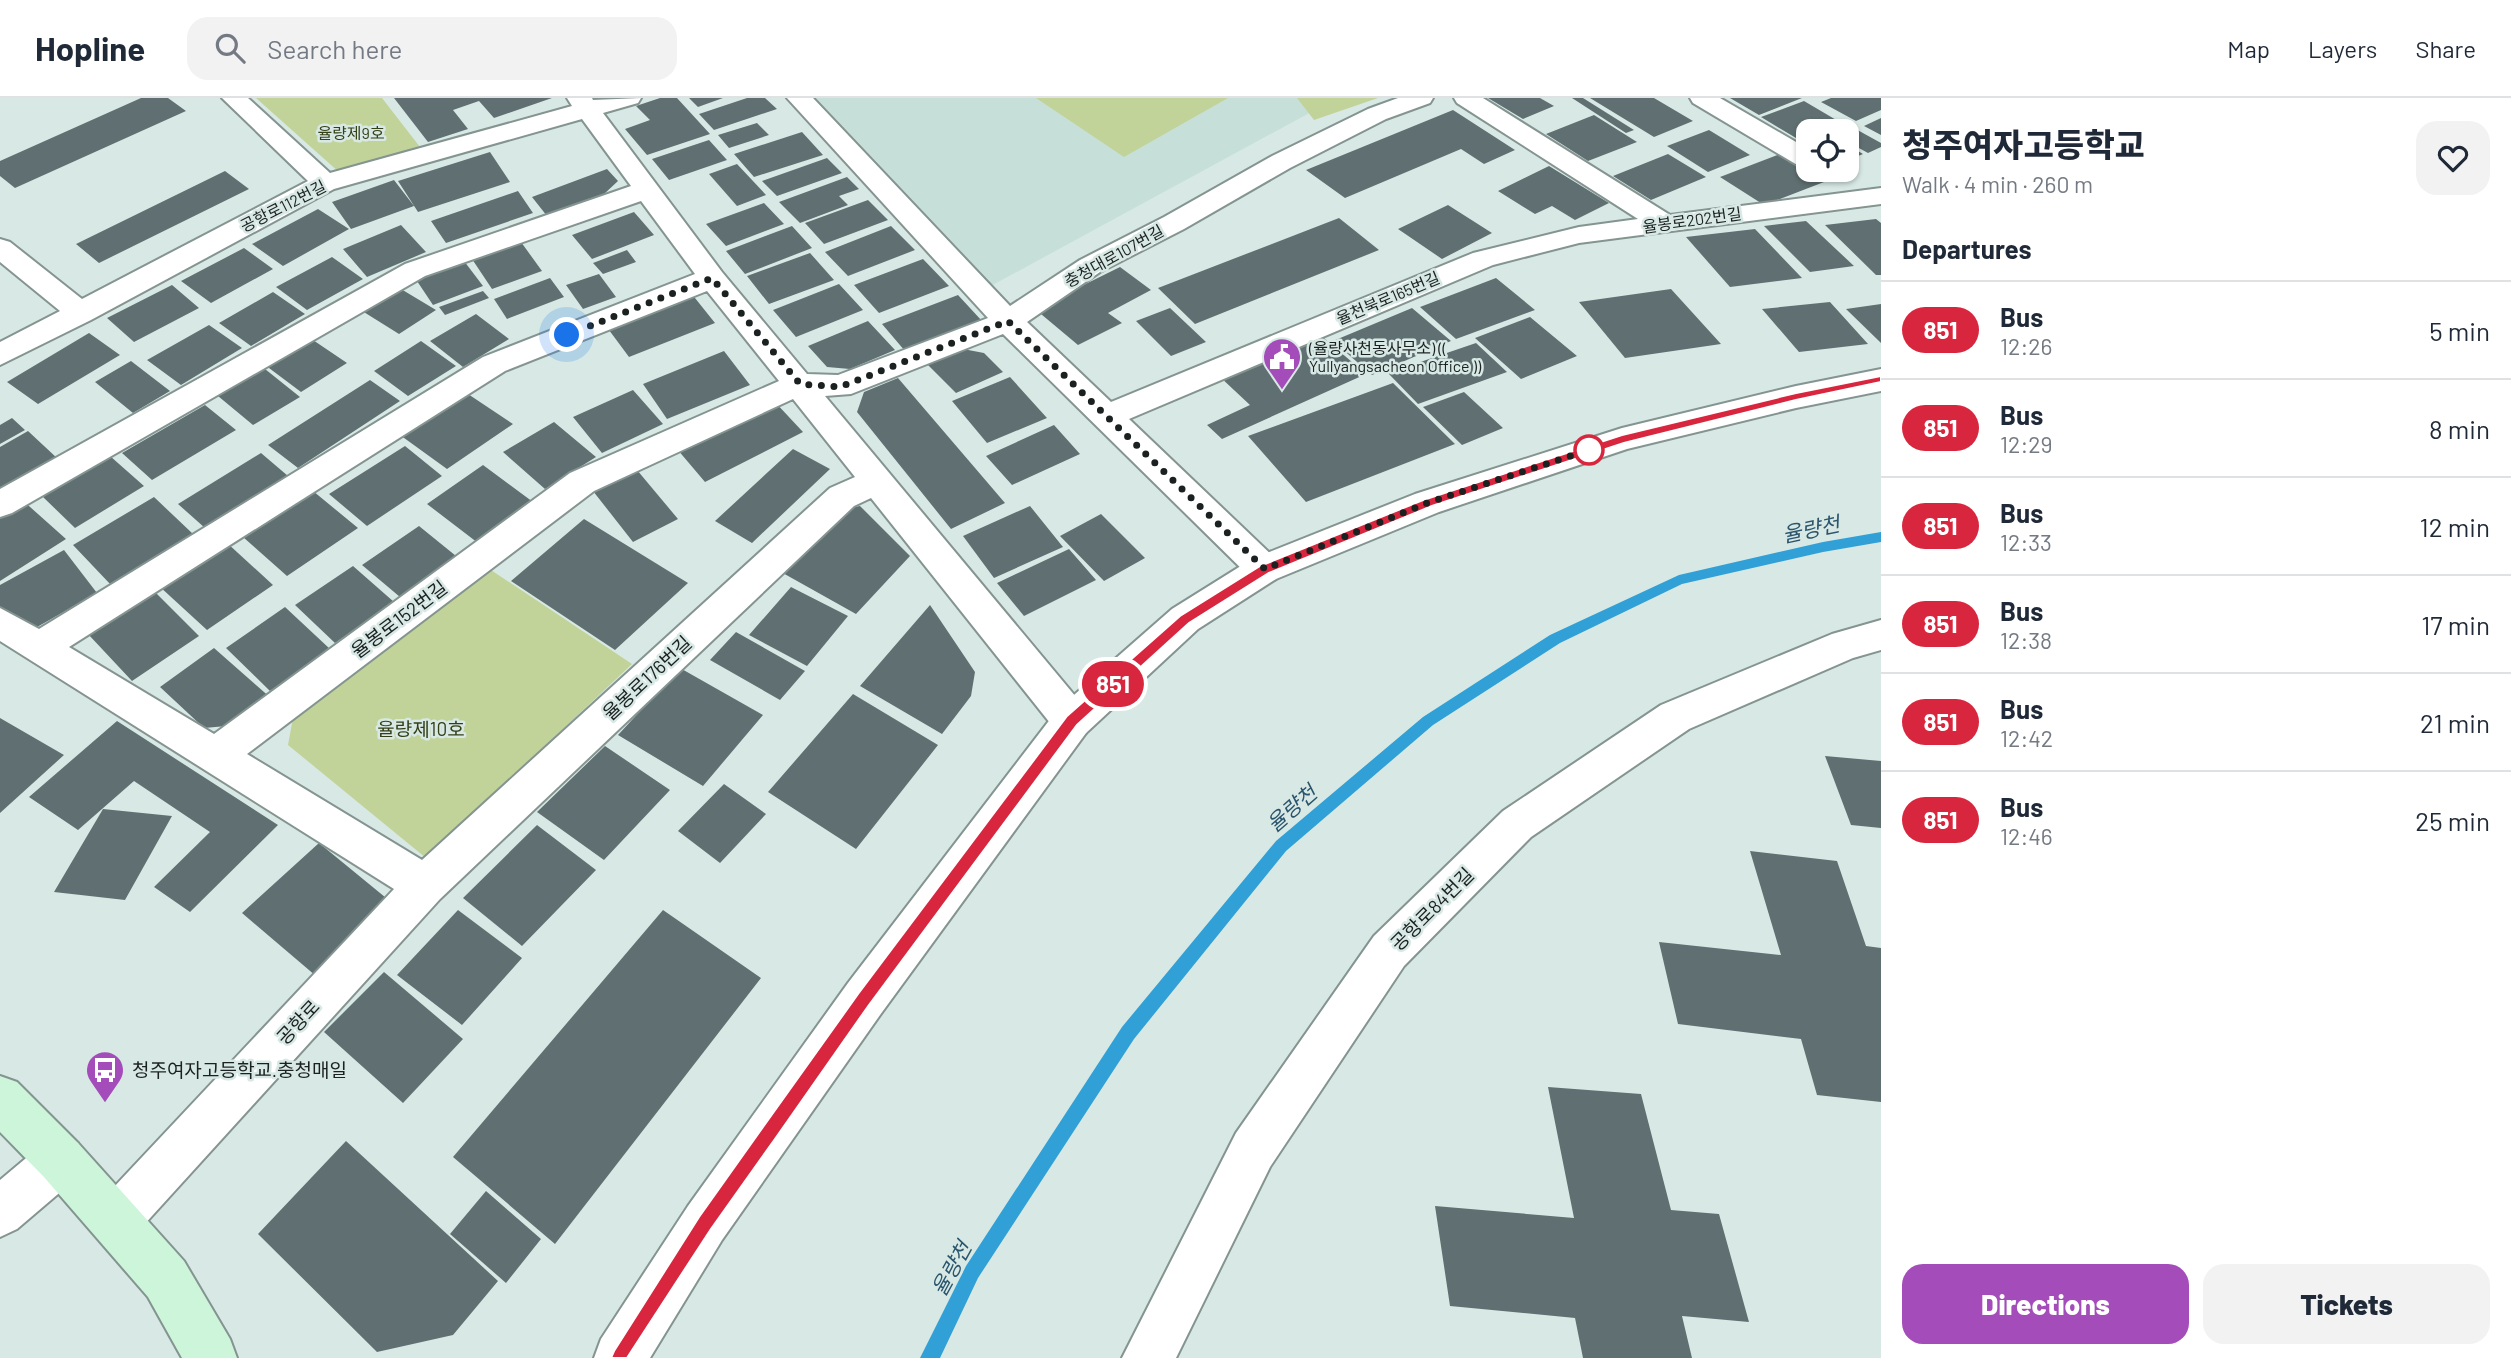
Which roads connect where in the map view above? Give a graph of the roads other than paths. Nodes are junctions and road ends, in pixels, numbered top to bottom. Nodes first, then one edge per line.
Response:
1 (234, 98) edge
2 (629, 98) edge
3 (799, 98) edge
4 (1421, 98) edge
5 (1466, 98) edge
6 (1702, 98) edge
7 (584, 104) edge
8 (1796, 153) edge
9 (1844, 182) edge
10 (325, 183) junction
11 (649, 189) junction
12 (1877, 200) edge
13 (1665, 224) junction
14 (0, 248) edge
15 (1517, 251) joint
16 (712, 278) junction
17 (81, 313) junction
18 (1008, 321) junction
19 (0, 355) edge
20 (1881, 380) edge
21 (800, 384) junction
22 (1106, 416) junction
23 (877, 481) junction
24 (0, 504) edge
25 (1265, 569) junction
26 (0, 623) edge
27 (1881, 635) edge
28 (39, 647) junction
29 (1072, 720) junction
30 (216, 755) junction
31 (425, 885) junction
32 (0, 1099) edge
33 (61, 1160) junction
34 (0, 1212) edge
35 (115, 1221) junction
36 (211, 1358) edge
37 (620, 1358) edge
38 (1148, 1358) edge

1 - 10 street
2 - 7 street
3 - 18 street
4 - 18 street, 충청대로107번길
5 - 13 street
6 - 8 street
7 - 10 street, 공항로112번길
7 - 11 street
9 - 12 street, 율봉로202번길
10 - 17 street, 공항로112번길
11 - 16 street
11 - 24 street
12 - 13 street, 율봉로202번길
13 - 15 street, 율봉로202번길
14 - 17 street
15 - 22 street, 율천북로165번길
16 - 21 street
16 - 28 street
17 - 19 street, 공항로112번길
18 - 21 street, 충청대로107번길
18 - 22 street
20 - 25 street
21 - 23 street
21 - 30 street, 율봉로152번길
22 - 25 street
23 - 29 street
23 - 31 street, 율봉로176번길
25 - 29 street
26 - 28 street
27 - 38 street, 공항로84번길
28 - 30 street
29 - 37 street
30 - 31 street
31 - 35 street, 공항로
32 - 33 main road
33 - 34 street
33 - 35 main road
35 - 36 main road

